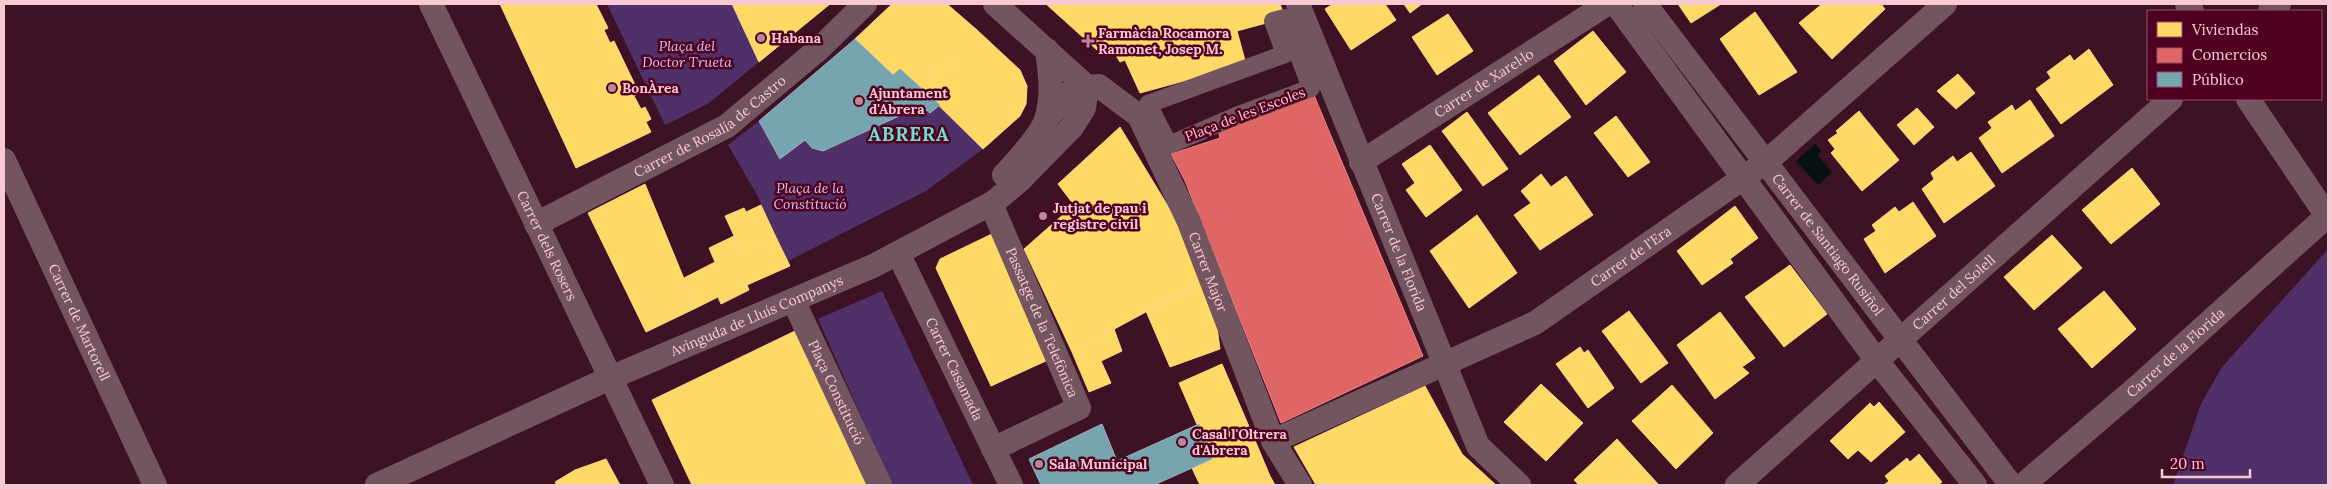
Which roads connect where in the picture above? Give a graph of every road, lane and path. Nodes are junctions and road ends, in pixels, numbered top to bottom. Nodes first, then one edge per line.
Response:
1 (431, 4) edge
2 (865, 4) edge
3 (995, 4) edge
4 (1298, 4) edge
5 (1607, 4) edge
6 (1616, 4) edge
7 (1645, 4) edge
8 (1945, 4) edge
9 (1047, 50) junction
10 (1087, 87) junction
11 (2170, 100) edge
12 (2249, 100) edge
13 (1148, 104) joint
14 (1047, 118) junction
15 (4, 160) edge
16 (1361, 162) junction
17 (1766, 162) junction
18 (1744, 178) junction
19 (991, 204) junction
20 (536, 224) junction
21 (948, 227) junction
22 (898, 253) junction
23 (794, 300) junction
24 (1901, 339) junction
25 (1877, 361) junction
26 (1444, 365) junction
27 (610, 378) junction
28 (1273, 441) junction
29 (993, 449) junction
30 (155, 485) edge
31 (377, 485) edge
32 (662, 485) edge
33 (880, 485) edge
34 (1011, 485) edge
35 (1300, 485) edge
36 (1519, 485) edge
37 (1737, 485) edge
38 (1975, 485) edge
39 (2011, 485) edge
40 (2023, 485) edge

1 - 20 street, Carrer dels Rosers
2 - 20 street, Carrer de Rosalía de Castro
3 - 9 street
4 - 16 street, Carrer de la Florida
5 - 16 street, Carrer de Xarel·lo
6 - 18 street, Carrer de Santiago Rusiñol
7 - 17 street, Carrer de Santiago Rusiñol
8 - 17 street, Carrer de l'Era
9 - 10 street
9 - 14 street
10 - 14 street
10 - 19 street, Avinguda de Lluís Companys
10 - 28 street, Carrer Major
11 - 24 street, Carrer del Solell
12 - 40 street, Carrer de la Florida
13 - 13 street, Plaça de les Escoles
14 - 21 street
15 - 30 street, Carrer de Martorell
16 - 26 street, Carrer de la Florida
17 - 18 street, Carrer de l'Era
17 - 24 street, Carrer de Santiago Rusiñol
18 - 25 street, Carrer de Santiago Rusiñol
18 - 26 street, Carrer de l'Era
19 - 21 street, Avinguda de Lluís Companys
19 - 29 street, Passatge de la Telefònica
20 - 27 street, Carrer dels Rosers
21 - 22 street, Avinguda de Lluís Companys
22 - 23 street, Avinguda de Lluís Companys
22 - 29 street, Carrer Casamada
23 - 27 street, Avinguda de Lluís Companys
23 - 33 street, Plaça Constitució
24 - 25 street, Carrer del Solell
24 - 39 street, Carrer de Santiago Rusiñol
25 - 37 street, Carrer del Solell
25 - 38 street, Carrer de Santiago Rusiñol
26 - 28 street, Carrer de l'Era
26 - 36 street, Carrer de la Florida
27 - 31 street, Avinguda de Lluís Companys
27 - 32 street, Carrer dels Rosers
28 - 35 street, Carrer Major
29 - 34 street, Carrer Casamada

